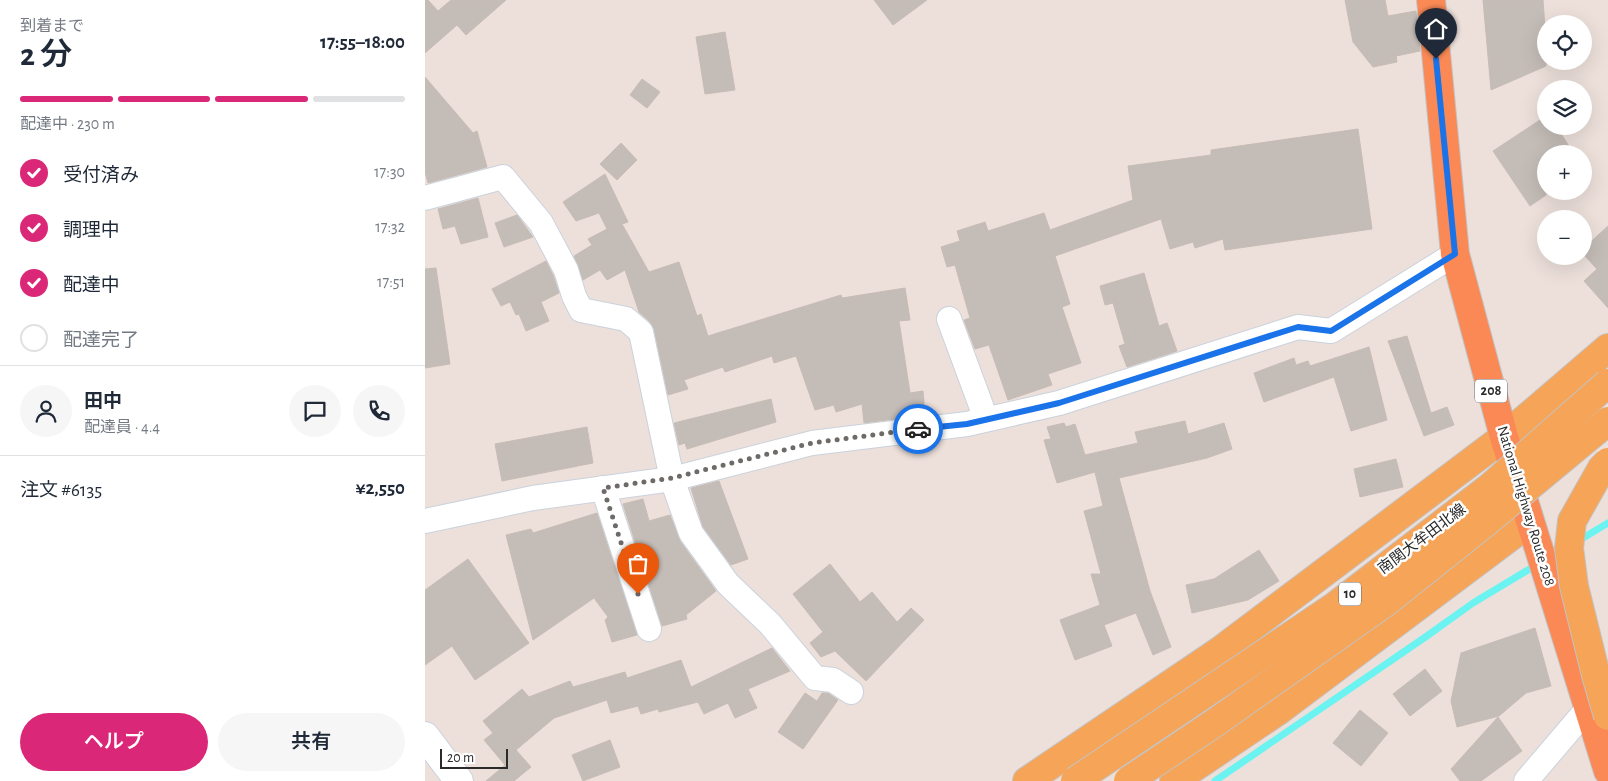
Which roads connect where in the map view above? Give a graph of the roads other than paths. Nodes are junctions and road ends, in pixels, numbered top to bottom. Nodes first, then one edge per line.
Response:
1 (1431, 0) edge
2 (425, 198) edge
3 (1455, 254) junction
4 (949, 319) dead end
5 (1603, 364) edge
6 (986, 419) junction
7 (1608, 421) edge
8 (1504, 437) junction
9 (1608, 462) edge
10 (672, 478) junction
11 (603, 488) junction
12 (425, 521) edge
13 (1530, 522) junction
14 (649, 628) dead end
15 (851, 692) dead end
16 (1598, 711) edge
17 (425, 736) edge
18 (1608, 770) edge
19 (459, 781) edge
20 (1027, 781) edge
21 (1075, 781) edge
22 (1128, 781) edge
23 (1174, 781) edge
24 (1526, 781) edge

1 - 3 highway, National Highway Route 208 / 208
2 - 10 street
3 - 6 street
3 - 8 highway, National Highway Route 208 / 208
4 - 6 street
5 - 8 main road
5 - 21 main road, 南関大牟田北線 / 10, bridge
6 - 10 street
7 - 22 main road, 南関大牟田北線 / 10, bridge
8 - 13 highway, National Highway Route 208 / 208
8 - 20 main road
9 - 16 main road, bridge
10 - 11 street
10 - 15 street
11 - 12 street
11 - 14 street
13 - 16 highway, National Highway Route 208 / 208
13 - 23 main road
16 - 18 highway, National Highway Route 208 / 208
16 - 24 street
17 - 19 main road

